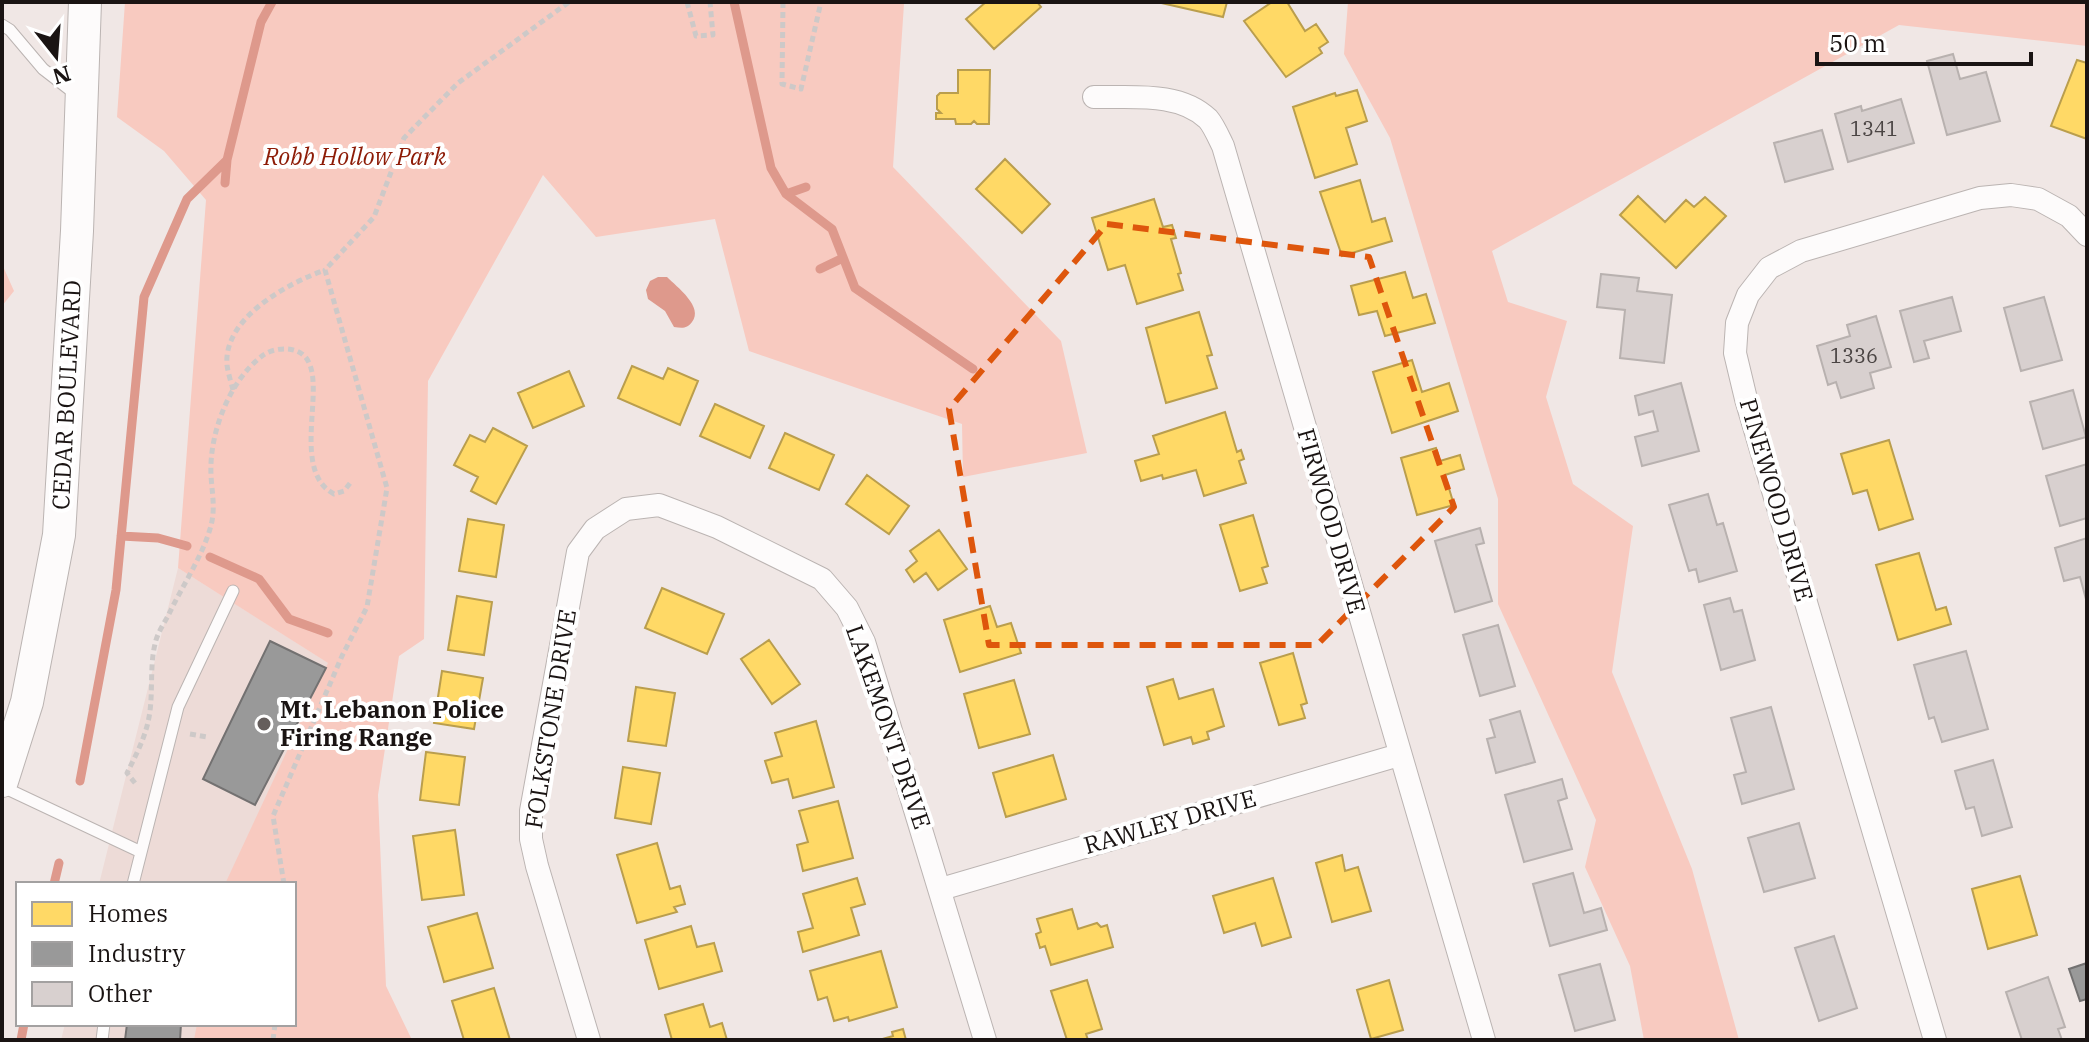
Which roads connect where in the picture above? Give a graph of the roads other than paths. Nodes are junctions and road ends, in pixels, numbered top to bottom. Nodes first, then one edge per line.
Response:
1 (85, 2) edge
2 (2, 25) edge
3 (1094, 97) dead end
4 (81, 99) junction
5 (2087, 235) edge
6 (626, 509) joint
7 (233, 591) dead end
8 (1399, 755) junction
9 (2, 784) edge
10 (141, 852) junction
11 (134, 882) edge
12 (941, 889) junction
13 (589, 1040) edge
14 (985, 1040) edge
15 (1484, 1040) edge
16 (1935, 1040) edge

1 - 4 street, CEDAR BOULEVARD
2 - 4 lane
3 - 8 street, FIRWOOD DRIVE
4 - 9 street, CEDAR BOULEVARD
5 - 16 street, PINEWOOD DRIVE
6 - 12 street, LAKEMONT DRIVE
6 - 13 street, FOLKSTONE DRIVE
7 - 10 lane
8 - 12 street, RAWLEY DRIVE
8 - 15 street, FIRWOOD DRIVE
9 - 10 lane
10 - 11 lane
12 - 14 street, LAKEMONT DRIVE

